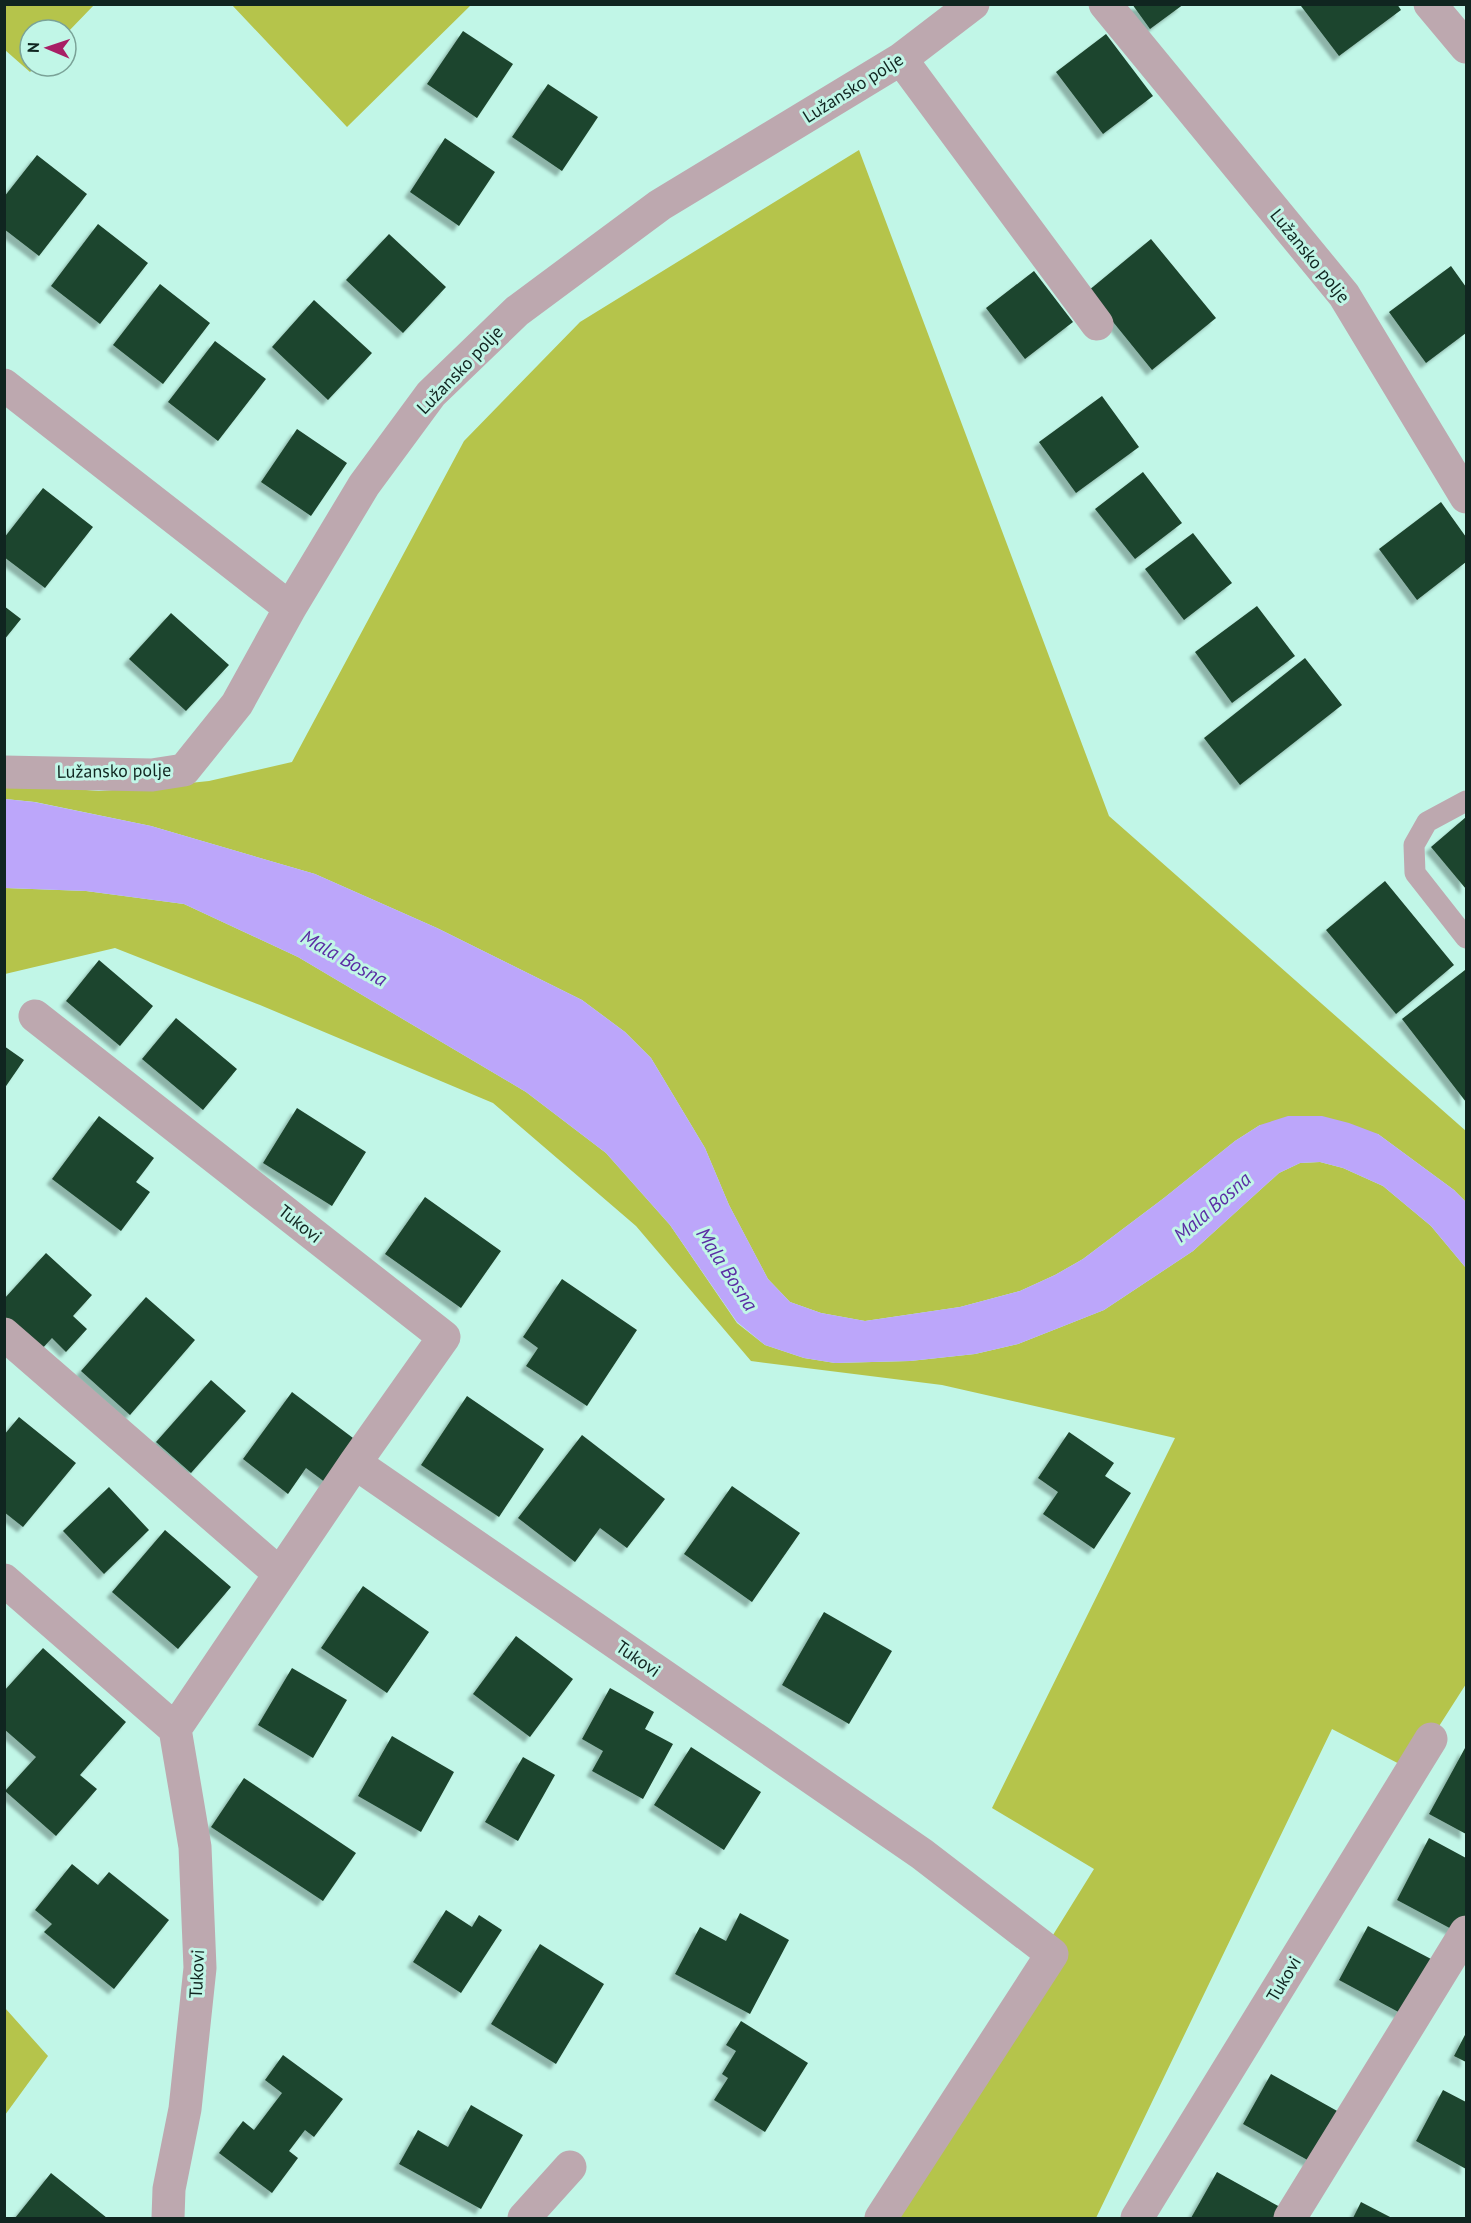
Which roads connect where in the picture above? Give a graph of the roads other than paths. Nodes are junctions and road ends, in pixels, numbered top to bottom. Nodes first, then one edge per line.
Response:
1 (973, 4) edge
2 (1105, 4) edge
3 (1430, 4) edge
4 (1467, 47) edge
5 (901, 59) junction
6 (1097, 324) dead end
7 (4, 385) edge
8 (1467, 497) edge
9 (290, 608) junction
10 (4, 772) edge
11 (1467, 801) edge
12 (1467, 938) edge
13 (35, 1016) dead end
14 (4, 1334) edge
15 (355, 1463) junction
16 (280, 1574) junction
17 (4, 1580) edge
18 (176, 1729) junction
19 (1431, 1739) dead end
20 (1467, 1932) edge
21 (570, 2167) dead end
22 (168, 2218) edge
23 (524, 2218) edge
24 (881, 2218) edge
25 (1137, 2218) edge
26 (1290, 2218) edge

1 - 5 street, Lužansko polje
2 - 8 street, Lužansko polje
3 - 4 street
5 - 6 street
5 - 9 street, Lužansko polje
7 - 9 street
9 - 10 street, Lužansko polje
11 - 12 lane
13 - 15 street, Tukovi
14 - 16 street
15 - 16 street, Tukovi
15 - 24 street, Tukovi
16 - 18 street, Tukovi
17 - 18 street
18 - 22 street, Tukovi
19 - 25 street, Tukovi
20 - 26 street
21 - 23 street

